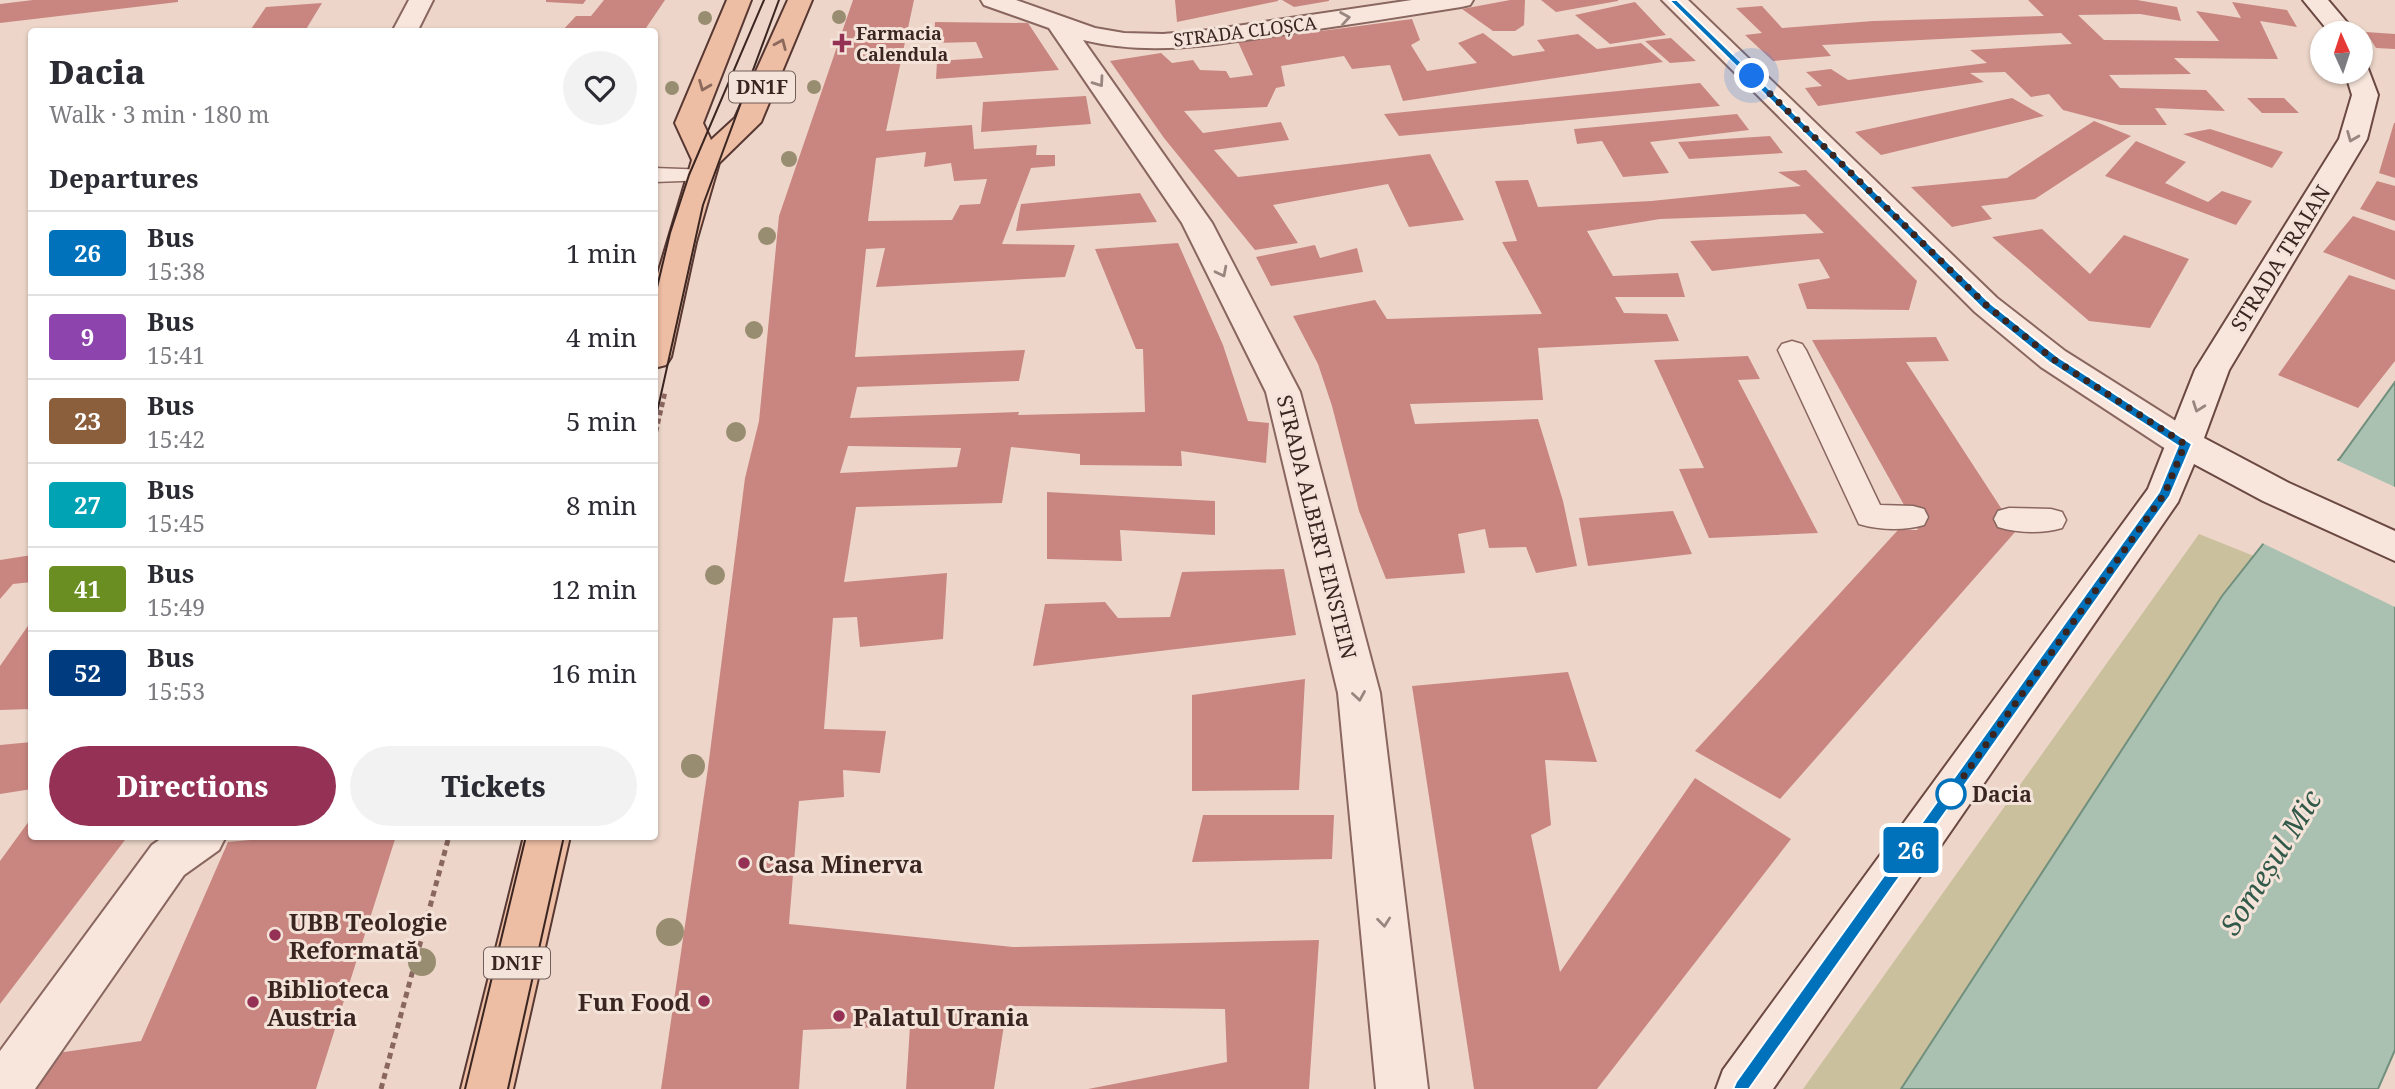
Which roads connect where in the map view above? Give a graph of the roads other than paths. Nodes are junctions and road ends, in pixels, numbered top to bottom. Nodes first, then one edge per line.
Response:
1 (421, 0) edge
2 (739, 0) edge
3 (800, 0) edge
4 (993, 0) edge
5 (1461, 0) edge
6 (1674, 0) edge
7 (2315, 0) edge
8 (2333, 21) edge
9 (1060, 26) junction
10 (406, 28) edge
11 (2362, 84) edge
12 (703, 168) junction
13 (658, 174) edge
14 (658, 340) edge
15 (1792, 350) dead end
16 (2185, 444) junction
17 (1913, 517) dead end
18 (2009, 519) dead end
19 (2051, 520) dead end
20 (2395, 547) edge
21 (198, 840) edge
22 (546, 840) edge
23 (4, 1089) edge
24 (488, 1089) edge
25 (1402, 1089) edge
26 (1742, 1089) edge

1 - 10 street
2 -> 12 main road, DN1F
12 -> 3 main road, DN1F
4 - 9 street, STRADA CLOȘCA
9 -> 5 street, STRADA CLOȘCA
6 - 16 street
7 - 8 street
9 -> 25 street, STRADA ALBERT EINSTEIN
11 -> 16 street, STRADA TRAIAN
12 - 13 lane
12 - 14 main road
15 - 17 lane
16 - 20 street
16 - 26 street, STRADA TRAIAN
18 - 19 lane
21 - 23 street
22 - 24 main road, DN1F

